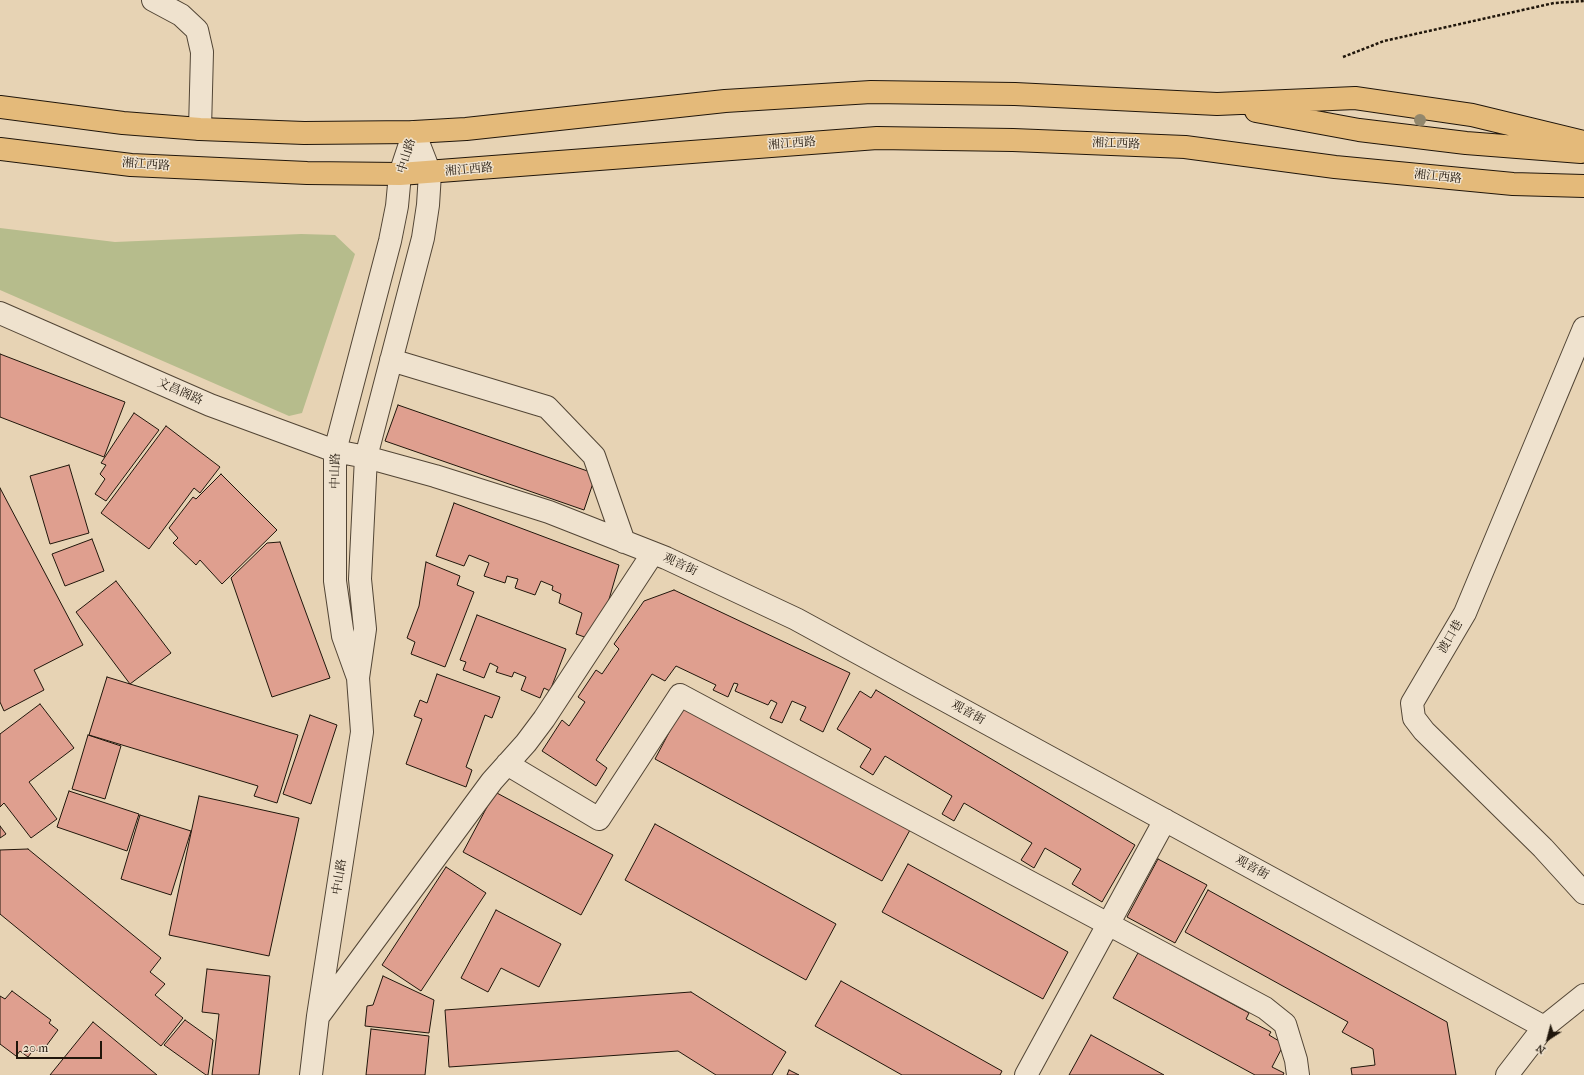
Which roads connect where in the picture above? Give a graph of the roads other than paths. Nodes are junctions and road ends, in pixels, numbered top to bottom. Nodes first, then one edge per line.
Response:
1 (153, 0) edge
2 (1217, 104) junction
3 (0, 108) edge
4 (200, 129) junction
5 (414, 132) junction
6 (1584, 142) edge
7 (0, 149) edge
8 (1584, 152) edge
9 (430, 173) junction
10 (400, 174) junction
11 (1584, 186) edge
12 (0, 312) edge
13 (1584, 328) edge
14 (391, 360) junction
15 (335, 451) junction
16 (366, 456) junction
17 (624, 542) junction
18 (653, 553) junction
19 (358, 678) junction
20 (507, 764) junction
21 (1165, 820) junction
22 (1584, 893) edge
23 (1108, 925) junction
24 (1584, 995) edge
25 (318, 1016) junction
26 (1544, 1027) junction
27 (311, 1075) edge
28 (1026, 1075) edge
29 (1298, 1075) edge
30 (1507, 1075) edge

1 - 4 street
2 - 5 main road
2 - 6 main road
2 - 8 main road
3 - 4 main road
4 - 5 main road
5 - 9 street, 中山路
5 - 10 street, 中山路
7 - 10 main road, 湘江西路
9 - 10 main road, 湘江西路
9 - 11 main road, 湘江西路
9 - 14 street, 中山路
10 - 15 street, 中山路
12 - 15 street, 文昌阁路
13 - 22 street, 渡口巷
14 - 16 street, 中山路
14 - 17 street
15 - 16 street, 文昌阁路
15 - 19 street, 中山路
16 - 17 street, 观音街
16 - 19 street, 中山路
17 - 18 street, 观音街
18 - 20 street
18 - 21 street, 观音街
19 - 25 street, 中山路
20 - 23 street
20 - 25 street
21 - 23 street
21 - 26 street, 观音街
23 - 28 street
23 - 29 street
24 - 26 street
25 - 27 street, 中山路
26 - 30 street

